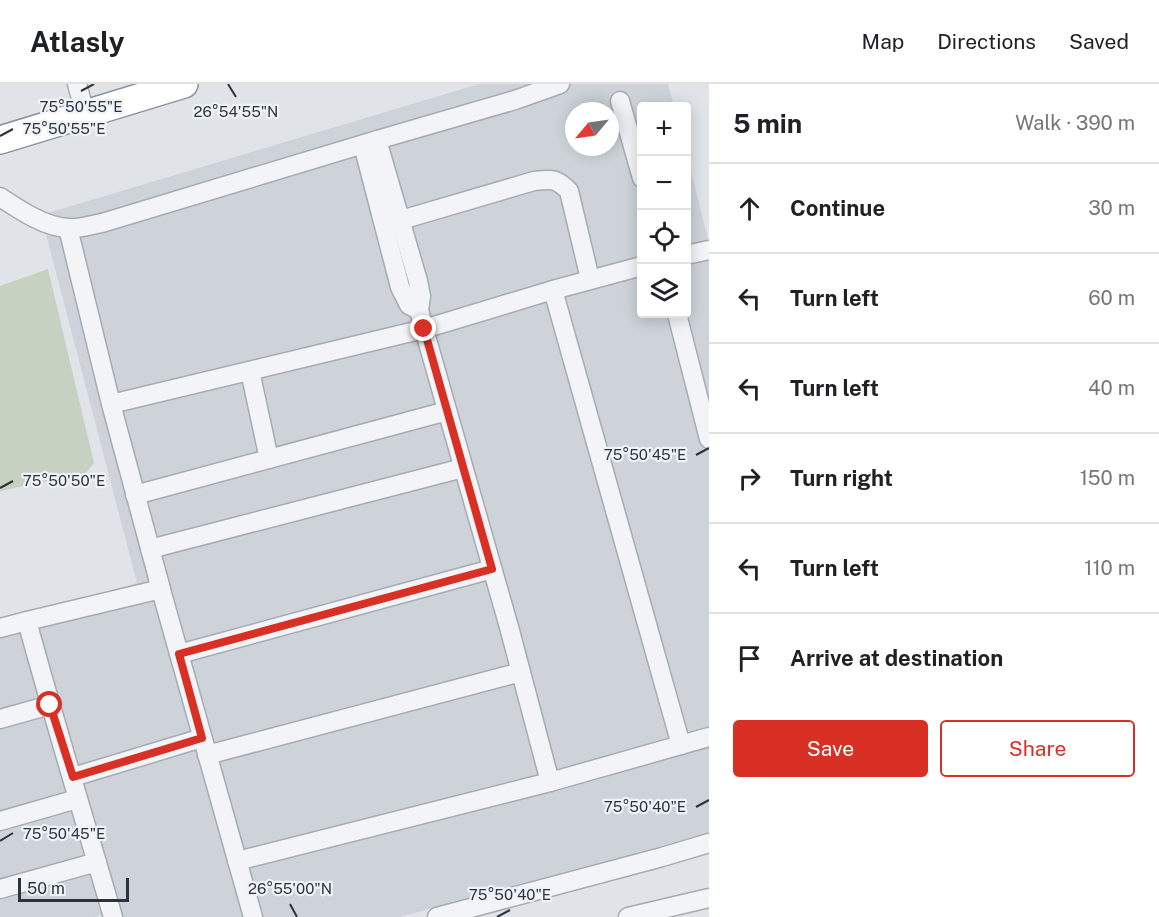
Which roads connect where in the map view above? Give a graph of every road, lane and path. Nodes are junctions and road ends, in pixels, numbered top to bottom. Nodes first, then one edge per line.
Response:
1 (77, 84) edge
2 (184, 84) edge
3 (560, 84) edge
4 (620, 101) dead end
5 (85, 113) junction
6 (0, 140) edge
7 (370, 142) junction
8 (637, 160) edge
9 (0, 197) edge
10 (401, 220) junction
11 (68, 228) junction
12 (709, 250) edge
13 (691, 254) edge
14 (637, 267) edge
15 (590, 279) junction
16 (553, 290) junction
17 (419, 310) junction
18 (678, 318) edge
19 (424, 329) junction
20 (250, 371) junction
21 (111, 404) junction
22 (447, 411) junction
23 (709, 439) edge
24 (269, 459) junction
25 (463, 468) junction
26 (135, 495) junction
27 (150, 549) junction
28 (492, 569) junction
29 (158, 579) junction
30 (27, 621) junction
31 (0, 628) edge
32 (179, 654) junction
33 (521, 672) junction
34 (50, 705) junction
35 (0, 719) edge
36 (709, 737) edge
37 (681, 745) junction
38 (205, 747) junction
39 (73, 777) junction
40 (550, 782) junction
41 (78, 800) junction
42 (0, 821) edge
43 (709, 843) edge
44 (237, 861) junction
45 (97, 862) junction
46 (0, 889) edge
47 (709, 898) edge
48 (113, 917) edge
49 (253, 917) edge
50 (437, 917) edge
51 (628, 917) edge

1 - 5 street
2 - 5 highway
3 - 7 street
4 - 8 street
5 - 6 highway
7 - 10 street
7 - 11 street
7 - 17 street
9 - 11 street
10 - 15 street
10 - 17 street
11 - 21 street
12 - 13 street
14 - 15 street
15 - 16 street
16 - 19 street
16 - 37 street
17 - 19 street
18 - 23 street
19 - 20 street
19 - 22 street
20 - 21 street
20 - 24 street
21 - 26 street
22 - 24 street
22 - 25 street
24 - 26 street
25 - 27 street
25 - 28 street
26 - 27 street
27 - 29 street
28 - 32 street
28 - 33 street
29 - 30 street
29 - 32 street
30 - 31 street
30 - 34 street
32 - 38 street
33 - 38 street
33 - 40 street
34 - 35 street
34 - 39 street
36 - 37 street
37 - 40 street
38 - 39 street
38 - 44 street
39 - 41 street
40 - 44 street
41 - 42 street
41 - 45 street
43 - 50 street
44 - 49 street
45 - 46 street
45 - 48 street
47 - 51 street

